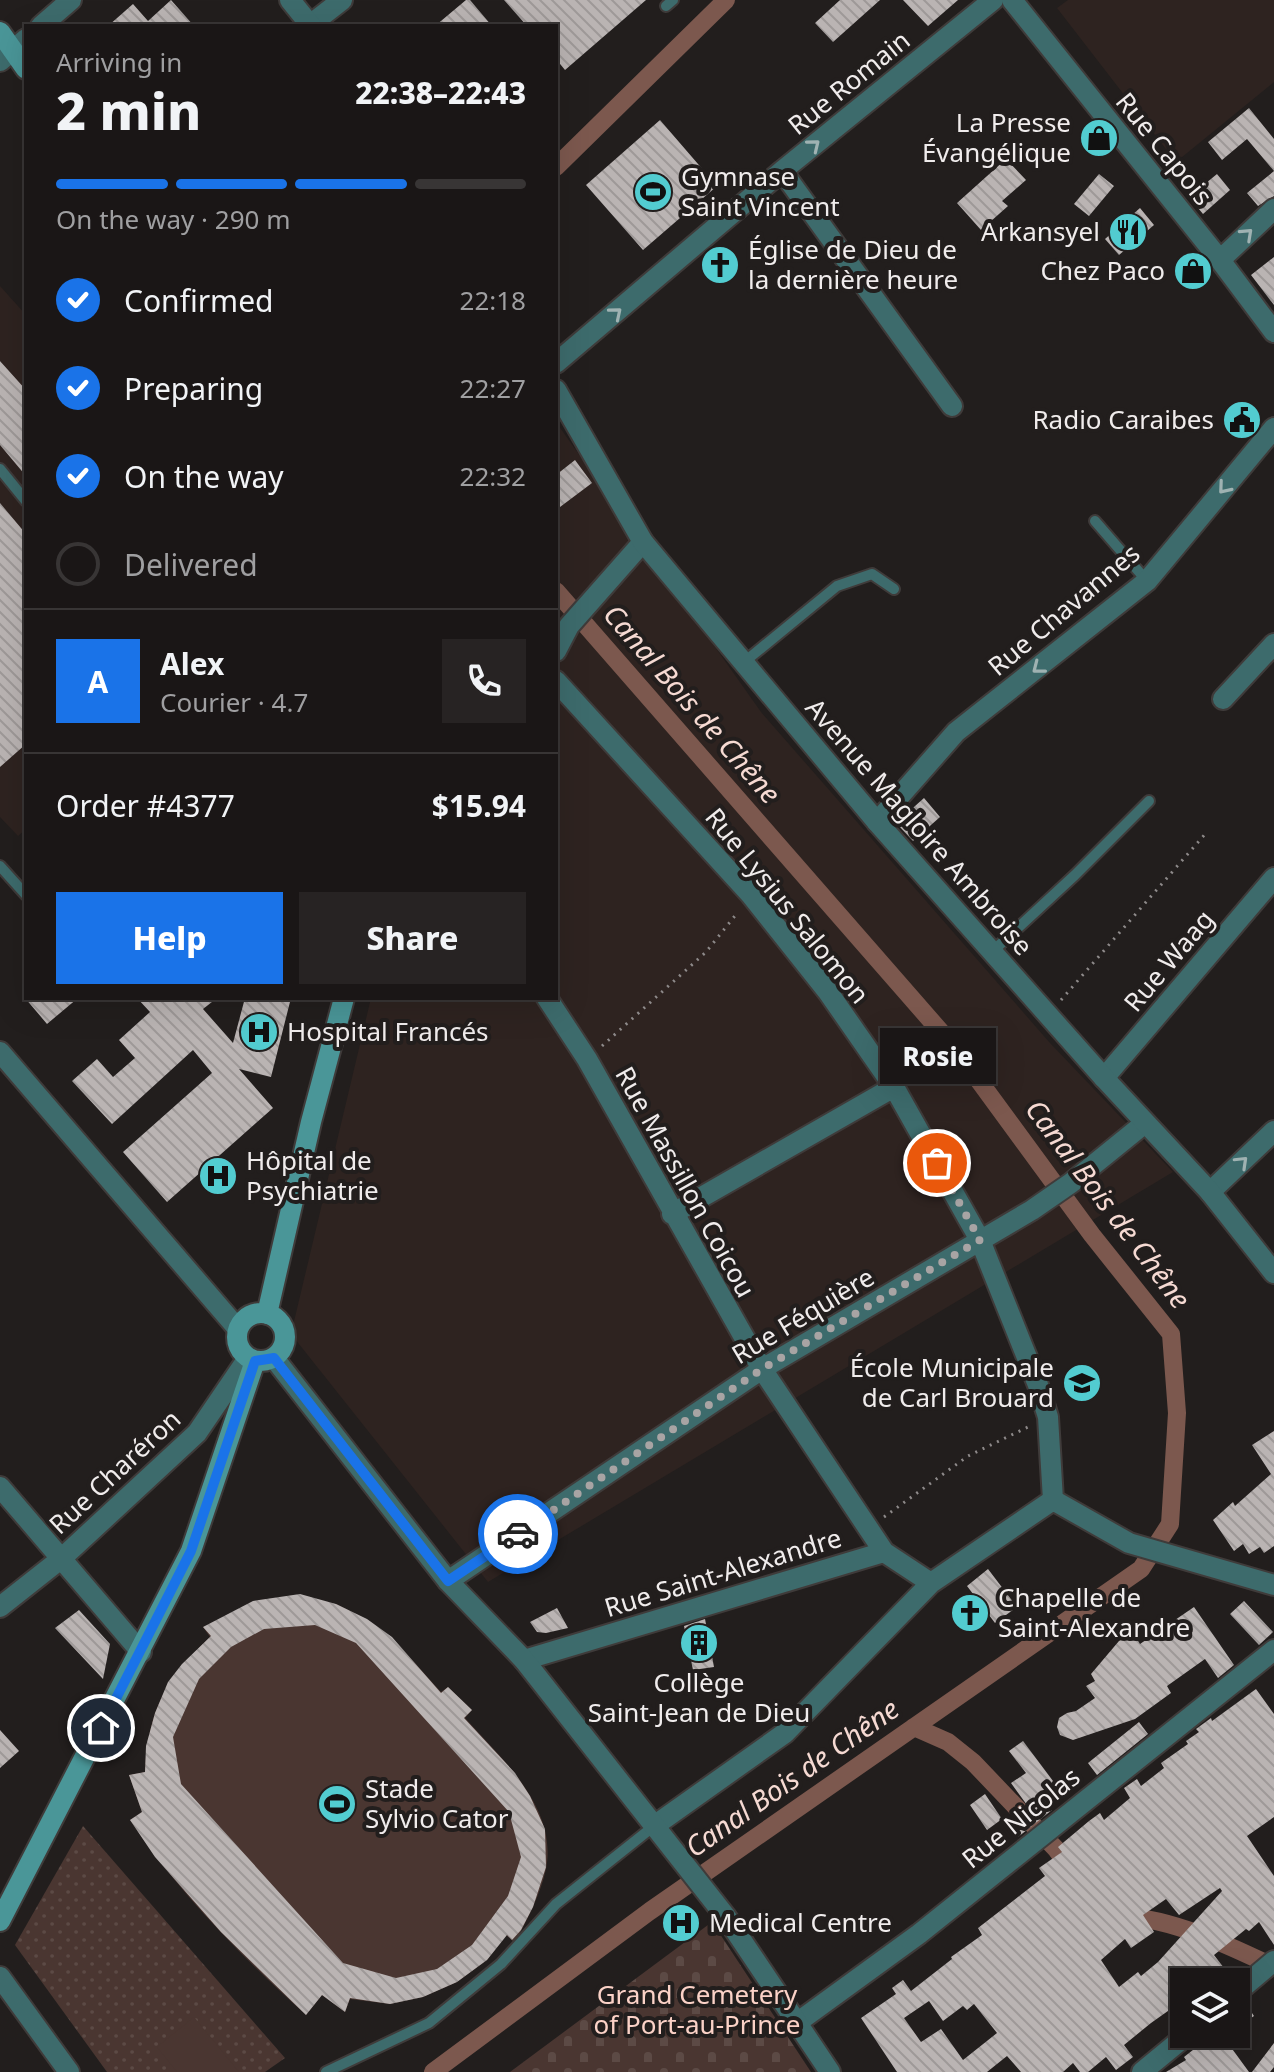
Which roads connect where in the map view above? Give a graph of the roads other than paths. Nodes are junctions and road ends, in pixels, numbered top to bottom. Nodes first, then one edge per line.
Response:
1 (71, 0) edge
2 (290, 0) edge
3 (342, 0) edge
4 (993, 0) edge
5 (1012, 0) edge
6 (43, 24) edge
7 (309, 24) edge
8 (313, 24) edge
9 (0, 32) edge
10 (13, 50) edge
11 (782, 171) junction
12 (1274, 209) edge
13 (1220, 260) junction
14 (1274, 332) edge
15 (558, 361) edge
16 (558, 393) edge
17 (952, 406) dead end
18 (1274, 428) edge
19 (0, 469) edge
20 (24, 499) edge
21 (1095, 521) dead end
22 (643, 542) junction
23 (1147, 581) junction
24 (894, 589) dead end
25 (1274, 644) edge
26 (558, 647) edge
27 (743, 663) junction
28 (558, 683) edge
29 (1223, 699) dead end
30 (1149, 801) dead end
31 (877, 822) junction
32 (0, 866) edge
33 (1274, 878) edge
34 (24, 893) edge
35 (993, 951) junction
36 (343, 1000) edge
37 (548, 1000) edge
38 (0, 1052) edge
39 (1104, 1078) junction
40 (894, 1087) junction
41 (1145, 1123) junction
42 (1274, 1131) edge
43 (1210, 1192) junction
44 (672, 1214) junction
45 (980, 1240) junction
46 (1274, 1273) edge
47 (267, 1314) junction
48 (238, 1329) junction
49 (259, 1359) junction
50 (762, 1369) junction
51 (0, 1487) edge
52 (1053, 1500) junction
53 (884, 1552) junction
54 (62, 1558) junction
55 (448, 1581) junction
56 (931, 1583) junction
57 (1274, 1585) edge
58 (0, 1607) edge
59 (1274, 1650) edge
60 (141, 1652) junction
61 (524, 1660) junction
62 (654, 1826) junction
63 (0, 1921) edge
64 (1274, 1961) edge
65 (0, 1977) edge
66 (1250, 1981) edge
67 (798, 2022) junction
68 (1172, 2048) edge
69 (1163, 2056) junction
70 (69, 2072) edge
71 (326, 2072) edge
72 (830, 2072) edge
73 (1142, 2072) edge
74 (1177, 2072) edge

1 - 6 street
2 - 7 street
3 - 8 street
11 -> 4 street, Rue Romain
5 - 13 street, Rue Capois
9 - 10 main road
15 -> 11 street, Rue Romain
11 - 17 street
13 -> 12 street
13 - 14 street, Rue Capois
16 - 22 street, Avenue Magloire Ambroise
18 -> 23 street, Rue Chavannes
19 - 20 lane
21 - 23 lane
22 - 26 street
22 - 27 street, Avenue Magloire Ambroise
23 -> 31 street, Rue Chavannes
24 - 27 lane
25 - 29 street
27 - 31 street, Avenue Magloire Ambroise
28 - 40 street, Rue Lysius Salomon
30 - 35 lane
31 - 35 street, Avenue Magloire Ambroise
32 - 34 lane
33 - 39 street, Rue Waag
35 - 39 street, Avenue Magloire Ambroise
36 - 47 main road
37 - 44 street, Rue Massillon Coicou
38 - 48 street
39 - 41 street, Avenue Magloire Ambroise
40 - 44 street
40 - 45 street, Rue Lysius Salomon
41 - 43 street, Avenue Magloire Ambroise
41 - 45 street, Rue Féquière
43 -> 42 street
43 - 46 street, Avenue Magloire Ambroise
44 - 50 street, Rue Massillon Coicou
45 - 50 street, Rue Féquière
45 - 52 street, Rue Lysius Salomon
47 - 48 main road
47 - 49 main road
48 - 49 main road
49 - 54 street, Rue Charéron
49 - 55 street
49 - 60 main road
50 - 53 street, Rue Massillon Coicou
50 - 55 street, Rue Féquière
51 - 54 street
52 - 56 street
52 - 57 street
53 - 56 street, Rue Saint-Alexandre
53 - 61 street, Rue Saint-Alexandre
54 - 58 street, Rue Charéron
54 - 60 street
55 - 61 street
56 - 62 street
59 - 67 street, Rue Nicolas
60 - 63 main road
61 - 62 street
62 - 67 street
62 - 71 lane
64 - 66 street
65 - 70 street
67 - 72 street
68 - 69 street
69 - 73 street
69 - 74 street

